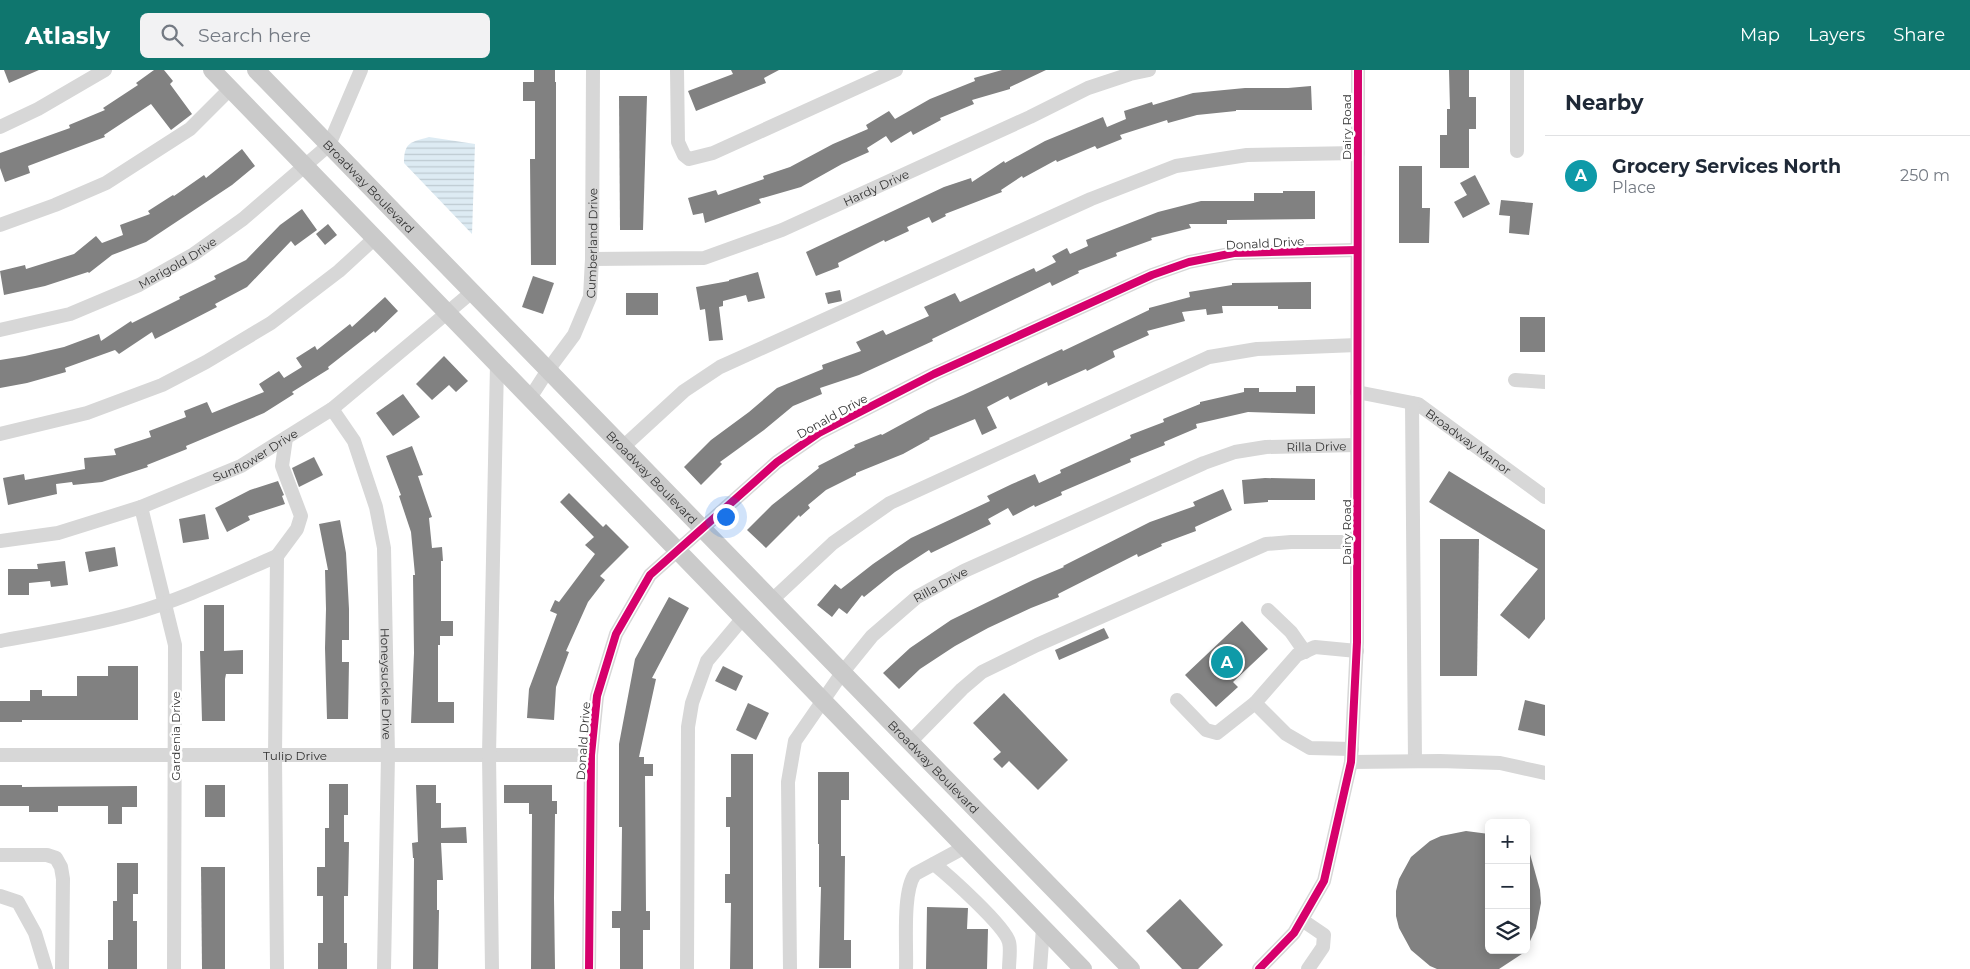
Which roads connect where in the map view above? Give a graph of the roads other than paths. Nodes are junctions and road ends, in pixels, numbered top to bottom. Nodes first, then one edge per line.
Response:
1 (105, 70) edge
2 (212, 70) edge
3 (256, 70) edge
4 (361, 70) edge
5 (593, 70) edge
6 (677, 70) edge
7 (896, 70) edge
8 (1149, 70) edge
9 (1358, 70) edge
10 (1517, 70) edge
11 (230, 89) junction
12 (0, 127) edge
13 (329, 145) junction
14 (1517, 151) dead end
15 (1358, 153) junction
16 (304, 165) junction
17 (0, 225) edge
18 (375, 238) junction
19 (1357, 250) junction
20 (592, 258) junction
21 (472, 292) junction
22 (446, 312) junction
23 (0, 330) edge
24 (1357, 345) junction
25 (497, 364) junction
26 (548, 370) junction
27 (1515, 380) dead end
28 (1545, 382) edge
29 (1357, 392) junction
30 (530, 398) junction
31 (1412, 403) junction
32 (332, 409) junction
33 (0, 434) edge
34 (286, 438) junction
35 (1357, 445) junction
36 (623, 447) junction
37 (1545, 497) edge
38 (141, 507) junction
39 (703, 529) junction
40 (0, 541) edge
41 (1357, 542) junction
42 (678, 551) junction
43 (277, 556) junction
44 (772, 600) junction
45 (166, 602) junction
46 (1268, 610) dead end
47 (743, 618) junction
48 (0, 641) edge
49 (1357, 651) junction
50 (1305, 652) junction
51 (842, 673) junction
52 (1177, 700) dead end
53 (823, 701) junction
54 (1255, 703) junction
55 (910, 742) junction
56 (0, 755) edge
57 (175, 755) junction
58 (388, 755) junction
59 (489, 755) junction
60 (590, 755) junction
61 (276, 756) junction
62 (1352, 756) junction
63 (1415, 761) junction
64 (1545, 773) edge
65 (965, 847) junction
66 (0, 855) edge
67 (934, 864) junction
68 (0, 896) edge
69 (1302, 920) junction
70 (1043, 928) junction
71 (46, 969) edge
72 (62, 969) edge
73 (174, 969) edge
74 (277, 969) edge
75 (384, 969) edge
76 (492, 969) edge
77 (589, 969) edge
78 (688, 969) edge
79 (790, 969) edge
80 (906, 969) edge
81 (1009, 969) edge
82 (1040, 969) edge
83 (1083, 969) edge
84 (1131, 969) edge
85 (1259, 969) edge
86 (1308, 969) edge

1 - 12 street
2 - 11 main road
3 - 13 main road, Broadway Boulevard
4 - 13 street
5 - 20 street, Cumberland Drive
6 - 7 street
8 - 20 street, Hardy Drive
9 - 15 street, Dairy Road
10 - 14 street
11 - 16 main road
11 - 17 street
13 - 16 street, Marigold Drive
13 - 21 main road, Broadway Boulevard
15 - 19 street, Dairy Road
15 - 36 street
16 - 18 main road
16 - 23 street, Marigold Drive
18 - 22 main road
18 - 33 street
19 - 24 street, Dairy Road
19 - 39 street, Donald Drive
20 - 26 street, Cumberland Drive
21 - 22 street, Sunflower Drive
21 - 26 main road, Broadway Boulevard
22 - 25 main road
22 - 32 street, Sunflower Drive
24 - 29 street, Dairy Road
24 - 44 street
25 - 30 main road
25 - 59 street
26 - 30 street, Cumberland Drive
26 - 36 main road, Broadway Boulevard
27 - 28 street
29 - 31 street, Broadway Manor
29 - 35 street, Dairy Road
30 - 42 main road
31 - 37 street, Broadway Manor
31 - 63 street
32 - 34 street, Sunflower Drive
32 - 58 street, Honeysuckle Drive
34 - 38 street, Sunflower Drive
34 - 43 street
35 - 41 street, Dairy Road
35 - 51 street, Rilla Drive
36 - 39 main road, Broadway Boulevard
38 - 40 street, Sunflower Drive
38 - 45 street, Gardenia Drive
39 - 42 street, Donald Drive
39 - 44 main road, Broadway Boulevard
41 - 49 street, Dairy Road
41 - 55 street
42 - 47 main road
42 - 60 street, Donald Drive
43 - 45 street
43 - 61 street
44 - 51 main road, Broadway Boulevard
45 - 48 street
45 - 57 street, Gardenia Drive
46 - 50 street
47 - 53 main road
47 - 78 street
49 - 50 street
49 - 62 street, Dairy Road
50 - 54 street
51 - 53 street, Rilla Drive
51 - 55 main road, Broadway Boulevard
52 - 54 street
53 - 65 main road
53 - 79 street, Rilla Drive
54 - 62 street
55 - 84 main road, Broadway Boulevard
56 - 57 street, Tulip Drive
57 - 61 street, Tulip Drive
57 - 73 street, Gardenia Drive
58 - 59 street, Tulip Drive
58 - 61 street, Tulip Drive
58 - 75 street, Honeysuckle Drive
59 - 60 street, Tulip Drive
59 - 76 street
60 - 77 street, Donald Drive
61 - 74 street
62 - 63 street
62 - 69 street, Dairy Road
63 - 64 street
65 - 67 street
65 - 70 main road
66 - 72 street
67 - 80 street
67 - 81 street
68 - 71 street
69 - 85 street, Dairy Road
69 - 86 street
70 - 82 street
70 - 83 main road

